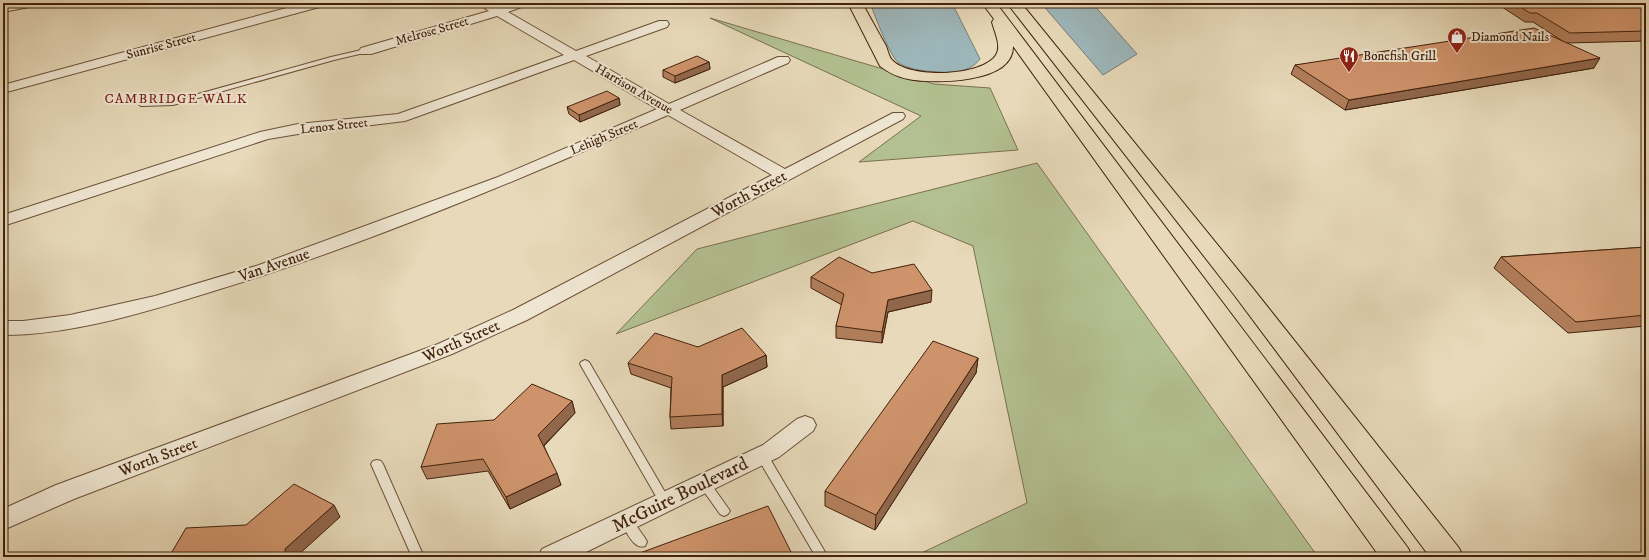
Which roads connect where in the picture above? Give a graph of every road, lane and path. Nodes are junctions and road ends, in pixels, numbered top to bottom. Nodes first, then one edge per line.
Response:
1 (29, 3) edge
2 (319, 3) edge
3 (483, 3) edge
4 (520, 3) edge
5 (855, 3) edge
6 (1000, 7) edge
7 (3, 8) edge
8 (498, 12) junction
9 (663, 24) dead end
10 (366, 51) joint
11 (575, 56) junction
12 (783, 60) dead end
13 (3, 89) edge
14 (141, 104) dead end
15 (669, 109) junction
16 (898, 116) dead end
17 (536, 167) joint
18 (784, 176) junction
19 (3, 221) edge
20 (3, 328) edge
21 (585, 364) dead end
22 (805, 425) dead end
23 (762, 455) junction
24 (377, 464) dead end
25 (704, 483) junction
26 (665, 502) junction
27 (724, 511) dead end
28 (3, 520) edge
29 (626, 521) junction
30 (641, 542) dead end
31 (553, 556) edge
32 (418, 557) edge
33 (822, 557) edge
34 (1397, 557) edge
35 (1448, 557) edge

1 - 7 street
2 - 13 street, Sunrise Street
3 - 8 street, Harrison Avenue
4 - 8 street, Melrose Street
5 - 6 highway
6 - 34 highway
6 - 35 highway
8 - 10 street, Melrose Street
8 - 11 street, Harrison Avenue
9 - 11 street, Lenox Street
10 - 14 lane
11 - 15 street, Harrison Avenue
11 - 19 street, Lenox Street
12 - 15 street, Lehigh Street
15 - 17 street, Lehigh Street
15 - 18 street, Harrison Avenue
16 - 18 street, Worth Street
17 - 20 street, Van Avenue
18 - 28 street, Worth Street
21 - 26 lane
22 - 23 street, McGuire Boulevard
23 - 25 street, McGuire Boulevard
23 - 33 lane
24 - 32 lane
25 - 26 street, McGuire Boulevard
25 - 27 lane
26 - 29 street, McGuire Boulevard
29 - 30 lane
29 - 31 street, McGuire Boulevard

